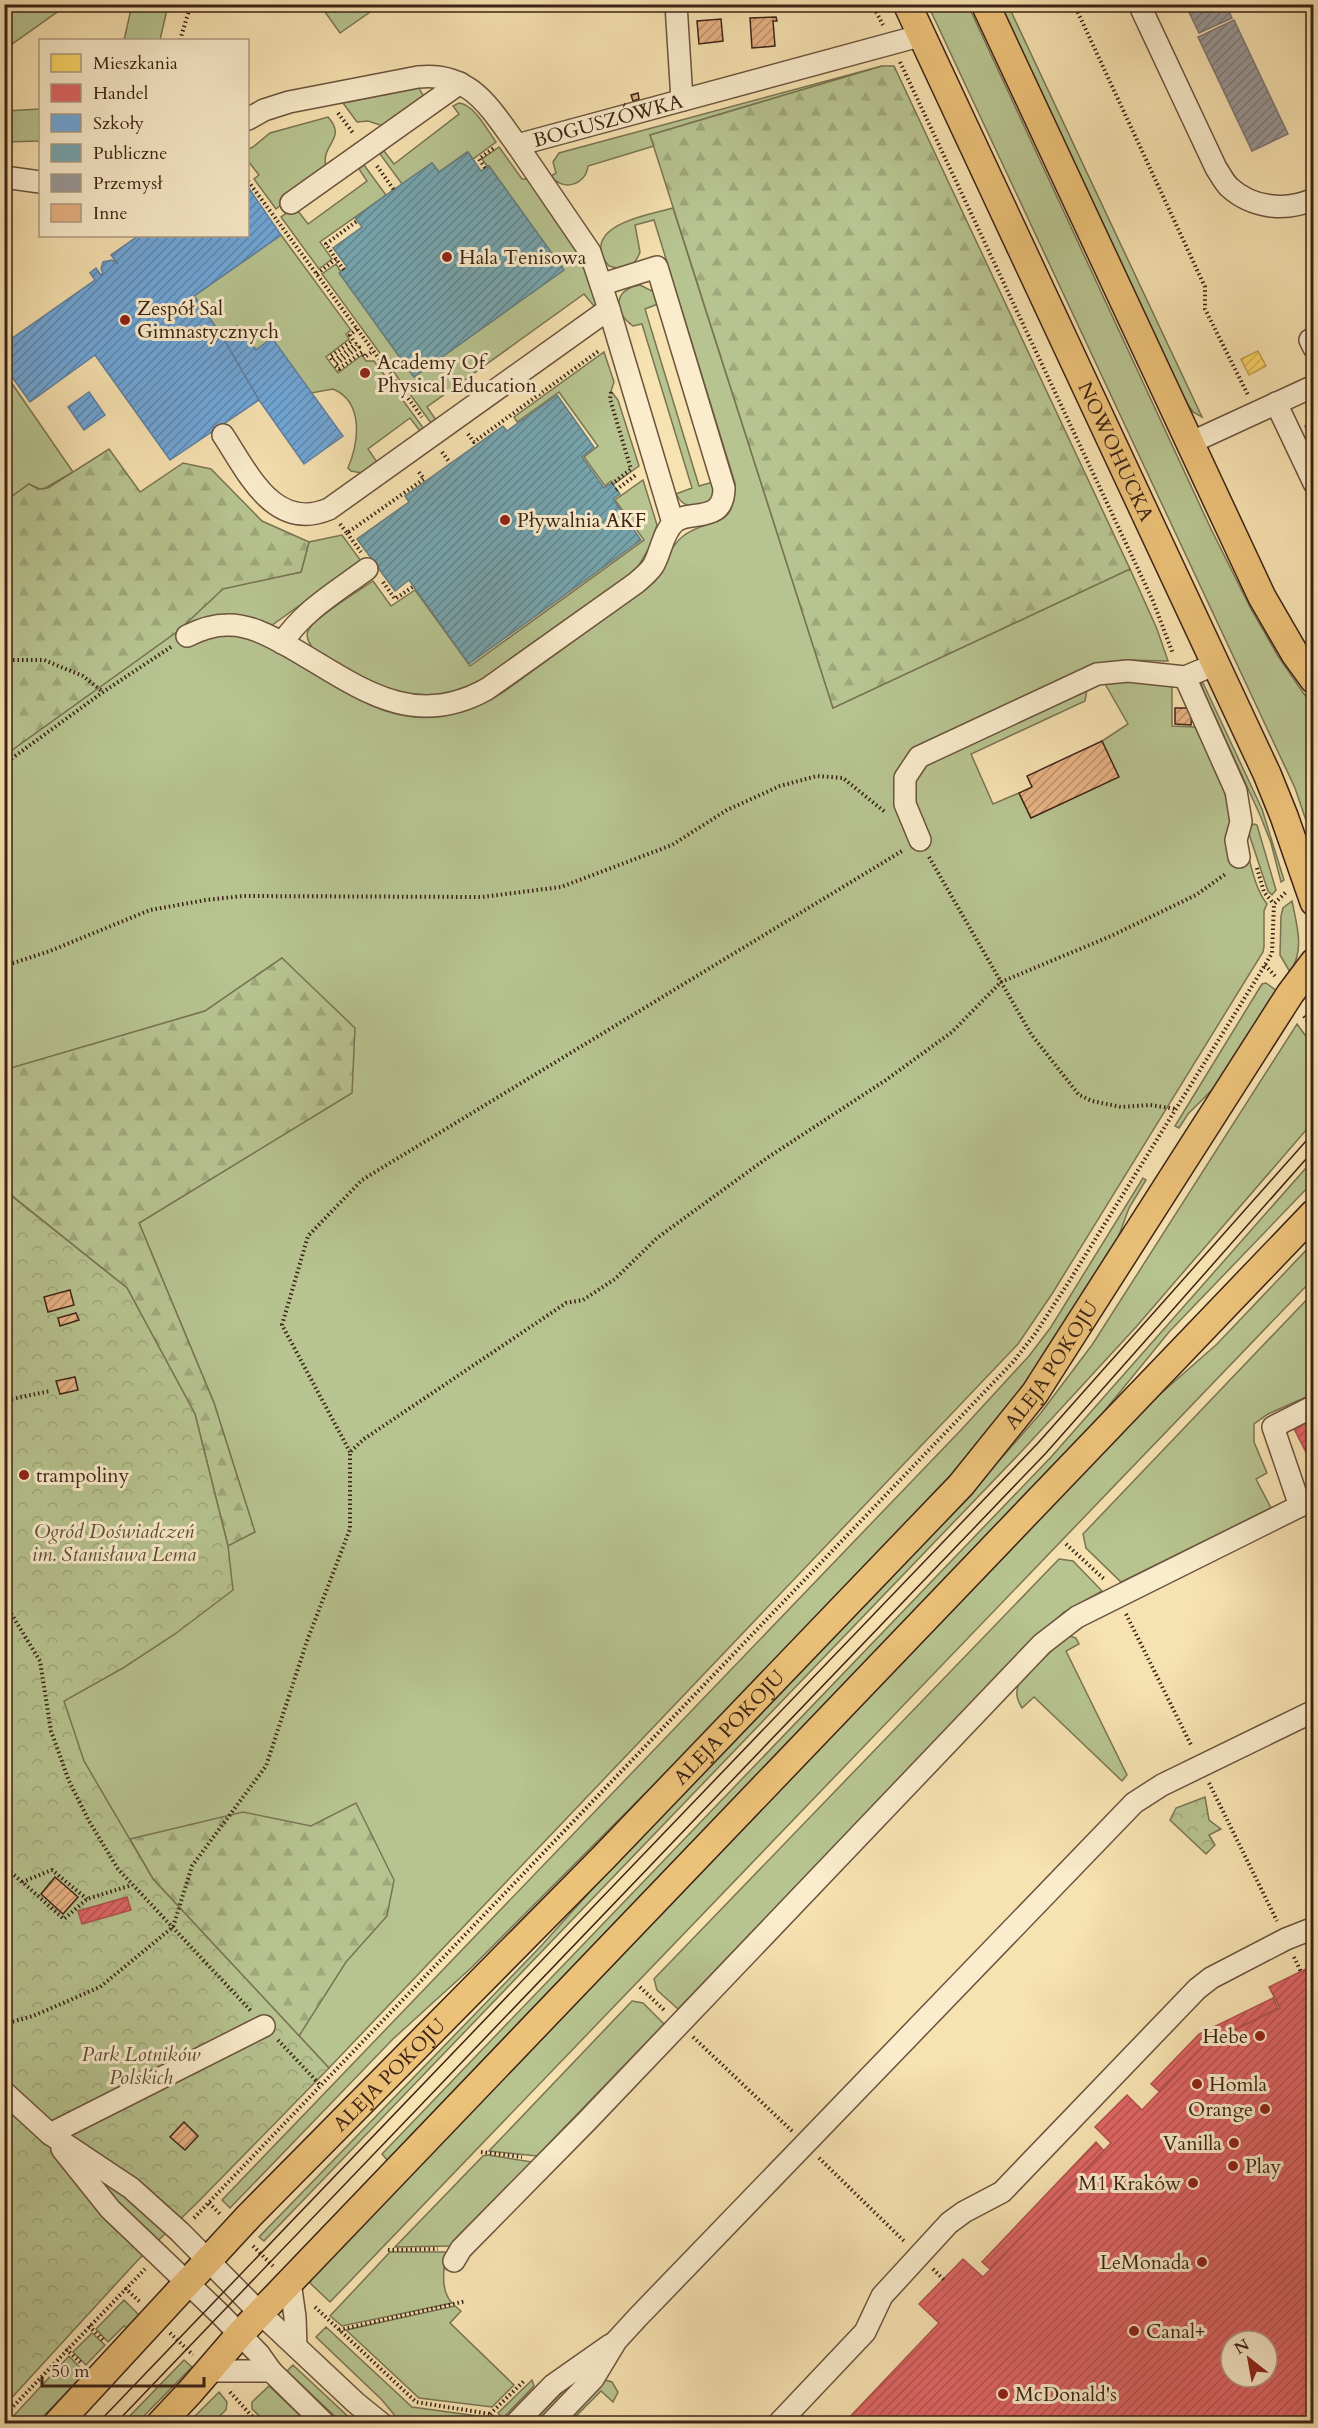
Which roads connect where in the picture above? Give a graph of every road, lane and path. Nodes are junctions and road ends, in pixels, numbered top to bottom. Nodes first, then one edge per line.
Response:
1 (191, 4) edge
2 (676, 4) edge
3 (872, 4) edge
4 (907, 4) edge
5 (985, 4) edge
6 (1074, 4) edge
7 (1139, 4) edge
8 (923, 35) junction
9 (180, 39) edge
10 (892, 44) junction
11 (460, 83) junction
12 (682, 99) junction
13 (249, 118) edge
14 (509, 144) junction
15 (485, 168) dead end
16 (4, 177) edge
17 (39, 182) edge
18 (249, 182) edge
19 (1314, 199) edge
20 (291, 203) dead end
21 (357, 221) dead end
22 (336, 260) junction
23 (344, 270) dead end
24 (317, 274) junction
25 (603, 284) junction
26 (609, 309) junction
27 (357, 329) junction
28 (1314, 338) edge
29 (606, 346) dead end
30 (1314, 348) edge
31 (373, 351) junction
32 (1314, 386) edge
33 (1266, 408) junction
34 (616, 416) dead end
35 (464, 430) dead end
36 (434, 434) junction
37 (223, 435) dead end
38 (1190, 443) junction
39 (414, 464) dead end
40 (644, 469) dead end
41 (1314, 483) edge
42 (612, 484) dead end
43 (616, 490) dead end
44 (329, 508) junction
45 (673, 523) junction
46 (347, 533) junction
47 (357, 548) dead end
48 (373, 573) joint
49 (414, 586) dead end
50 (187, 636) joint
51 (282, 643) junction
52 (4, 660) edge
53 (1216, 664) junction
54 (1185, 677) junction
55 (1314, 680) edge
56 (103, 692) junction
57 (4, 764) edge
58 (920, 840) junction
59 (1239, 857) joint
60 (1289, 889) dead end
61 (1314, 902) edge
62 (1314, 962) edge
63 (4, 966) edge
64 (1001, 982) junction
65 (1304, 1015) dead end
66 (1314, 1030) edge
67 (1176, 1109) junction
68 (1314, 1213) edge
69 (50, 1391) dead end
70 (4, 1404) edge
71 (1314, 1406) edge
72 (350, 1452) junction
73 (1307, 1503) edge
74 (1066, 1544) dead end
75 (1112, 1586) dead end
76 (4, 1602) edge
77 (1121, 1605) dead end
78 (1314, 1711) edge
79 (1196, 1756) dead end
80 (1206, 1777) dead end
81 (4, 1866) edge
82 (22, 1882) junction
83 (132, 1885) junction
84 (87, 1899) junction
85 (173, 1927) junction
86 (1314, 1928) edge
87 (1282, 1930) dead end
88 (640, 1986) dead end
89 (670, 2016) dead end
90 (4, 2024) edge
91 (264, 2025) junction
92 (686, 2031) dead end
93 (321, 2086) junction
94 (4, 2092) edge
95 (50, 2134) junction
96 (797, 2136) dead end
97 (812, 2151) dead end
98 (481, 2152) dead end
99 (548, 2160) junction
100 (209, 2203) junction
101 (221, 2215) dead end
102 (189, 2223) dead end
103 (906, 2242) dead end
104 (251, 2245) dead end
105 (388, 2250) dead end
106 (458, 2255) joint
107 (208, 2262) junction
108 (928, 2264) dead end
109 (144, 2270) dead end
110 (283, 2275) junction
111 (944, 2280) dead end
112 (188, 2283) junction
113 (125, 2288) junction
114 (466, 2301) dead end
115 (311, 2302) dead end
116 (147, 2309) dead end
117 (260, 2313) junction
118 (165, 2327) dead end
119 (339, 2330) junction
120 (240, 2334) junction
121 (616, 2341) junction
122 (296, 2346) junction
123 (271, 2371) junction
124 (210, 2373) junction
125 (529, 2377) dead end
126 (490, 2414) junction
127 (4, 2416) edge
128 (506, 2423) edge
129 (57, 2424) edge
130 (160, 2424) edge
131 (260, 2424) edge
132 (325, 2424) edge
133 (382, 2424) edge
134 (550, 2424) edge
135 (778, 2424) edge

1 - 9 path
2 - 12 street
3 - 10 path
4 - 8 main road, NOWOHUCKA
5 - 38 main road
6 - 33 path
7 - 19 street
8 - 10 street, BOGUSZÓWKA
8 - 53 main road, NOWOHUCKA
10 - 12 street, BOGUSZÓWKA
10 - 54 path
11 - 13 street, BOGUSZÓWKA
11 - 14 street, BOGUSZÓWKA
11 - 20 street
12 - 14 street, BOGUSZÓWKA
14 - 15 path
14 - 25 street
16 - 17 street
18 - 24 path
21 - 22 path
22 - 23 path
22 - 24 path
24 - 27 path
25 - 26 street
25 - 45 street
26 - 36 street
26 - 45 street
27 - 31 path
27 - 31 path
28 - 30 street
29 - 35 path
31 - 36 path
32 - 33 street
33 - 38 street
33 - 41 street
34 - 42 path
36 - 44 street
37 - 44 street
38 - 55 main road
39 - 46 path
40 - 43 path
44 - 46 path
45 - 51 street
46 - 47 path
48 - 49 path
48 - 51 street
50 - 51 street
50 - 56 path
52 - 56 path
53 - 54 street
53 - 61 main road, NOWOHUCKA
54 - 58 street
54 - 59 street
56 - 57 path
58 - 63 path
58 - 64 path
58 - 72 path
59 - 64 path
60 - 67 path
62 - 107 main road, ALEJA POKOJU
64 - 67 path
64 - 72 path
65 - 66 path
67 - 93 path
68 - 110 main road
69 - 70 path
71 - 73 street
72 - 85 path
73 - 99 street
74 - 75 path
76 - 83 path
77 - 79 path
78 - 121 street
80 - 87 path
81 - 82 path
82 - 84 path
82 - 84 path
83 - 84 path
83 - 85 path
85 - 90 path
85 - 91 path
86 - 135 street
88 - 89 path
91 - 93 path
91 - 95 street
92 - 96 path
93 - 100 path
94 - 95 street
95 - 107 street
95 - 112 street
97 - 103 path
98 - 99 path
99 - 106 street
100 - 101 path
100 - 102 path
104 - 110 path
105 - 106 path
107 - 112 main road, ALEJA POKOJU
107 - 117 street
108 - 111 path
109 - 113 path
110 - 117 main road
110 - 122 street
112 - 120 street
112 - 129 main road, ALEJA POKOJU
113 - 116 path
113 - 127 path
114 - 119 path
115 - 119 path
117 - 120 main road
117 - 122 street
118 - 124 path
119 - 126 path
120 - 123 street
120 - 124 main road
121 - 128 street
121 - 134 street
122 - 133 street
123 - 124 street
123 - 132 street
124 - 130 main road
124 - 131 path
125 - 126 path
126 - 128 path

